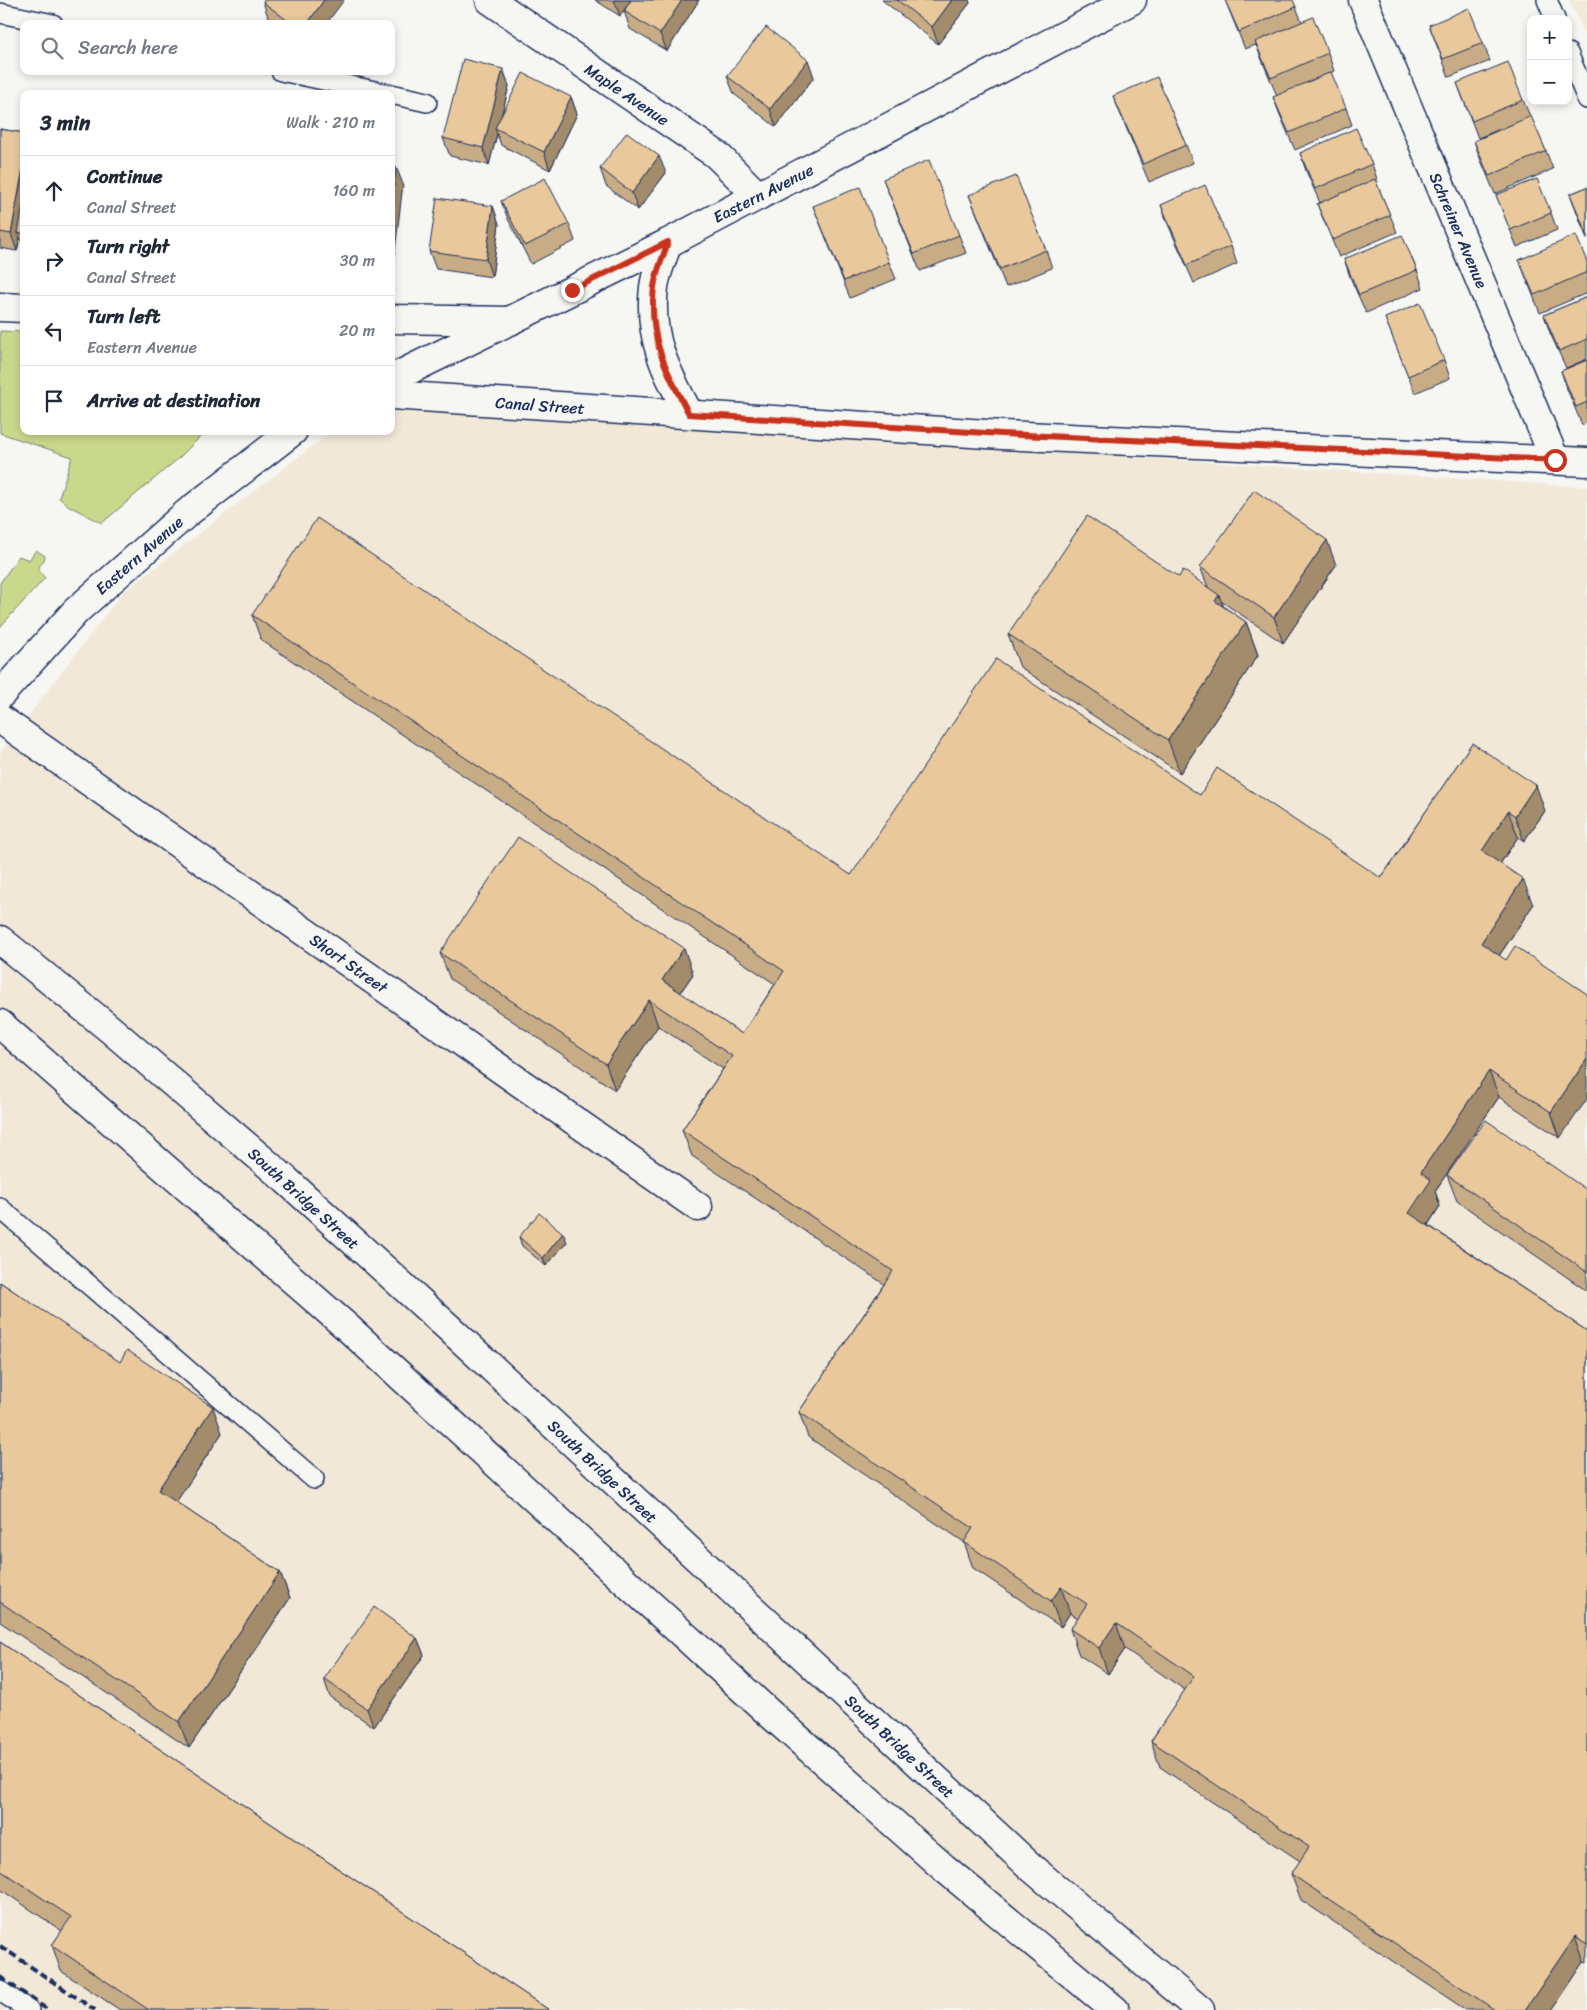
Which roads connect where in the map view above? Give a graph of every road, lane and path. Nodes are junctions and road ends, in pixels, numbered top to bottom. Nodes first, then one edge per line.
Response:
1 (490, 0) edge
2 (1132, 0) edge
3 (1362, 0) edge
4 (1547, 0) edge
5 (0, 13) edge
6 (1553, 15) edge
7 (34, 20) edge
8 (1571, 60) edge
9 (300, 75) edge
10 (371, 90) edge
11 (395, 95) edge
12 (1587, 99) edge
13 (427, 102) dead end
14 (758, 196) junction
15 (668, 242) junction
16 (0, 307) edge
17 (20, 308) edge
18 (395, 319) edge
19 (510, 321) junction
20 (395, 377) edge
21 (395, 396) edge
22 (689, 414) junction
23 (288, 435) edge
24 (1555, 460) junction
25 (1587, 462) edge
26 (0, 695) edge
27 (0, 719) edge
28 (0, 940) edge
29 (0, 1024) edge
30 (698, 1206) dead end
31 (0, 1208) edge
32 (314, 1479) dead end
33 (0, 1991) edge
34 (29, 2010) edge
35 (1115, 2010) edge
36 (1200, 2010) edge

1 - 14 main road, Maple Avenue
2 - 14 main road, Eastern Avenue
3 - 24 main road, Schreiner Avenue
4 - 6 lane
5 - 7 lane
8 - 12 lane
9 - 10 lane
11 - 13 lane
14 - 15 main road, Eastern Avenue
15 - 19 main road, Eastern Avenue
15 - 22 main road
16 - 17 main road
18 - 19 main road
19 - 20 main road, Eastern Avenue
21 - 22 main road, Canal Street
22 - 24 main road, Canal Street
23 - 26 main road, Eastern Avenue
24 - 25 main road, Canal Street
27 - 30 main road, Short Street
28 - 36 main road, South Bridge Street
29 - 35 main road
31 - 32 lane
33 - 34 lane

